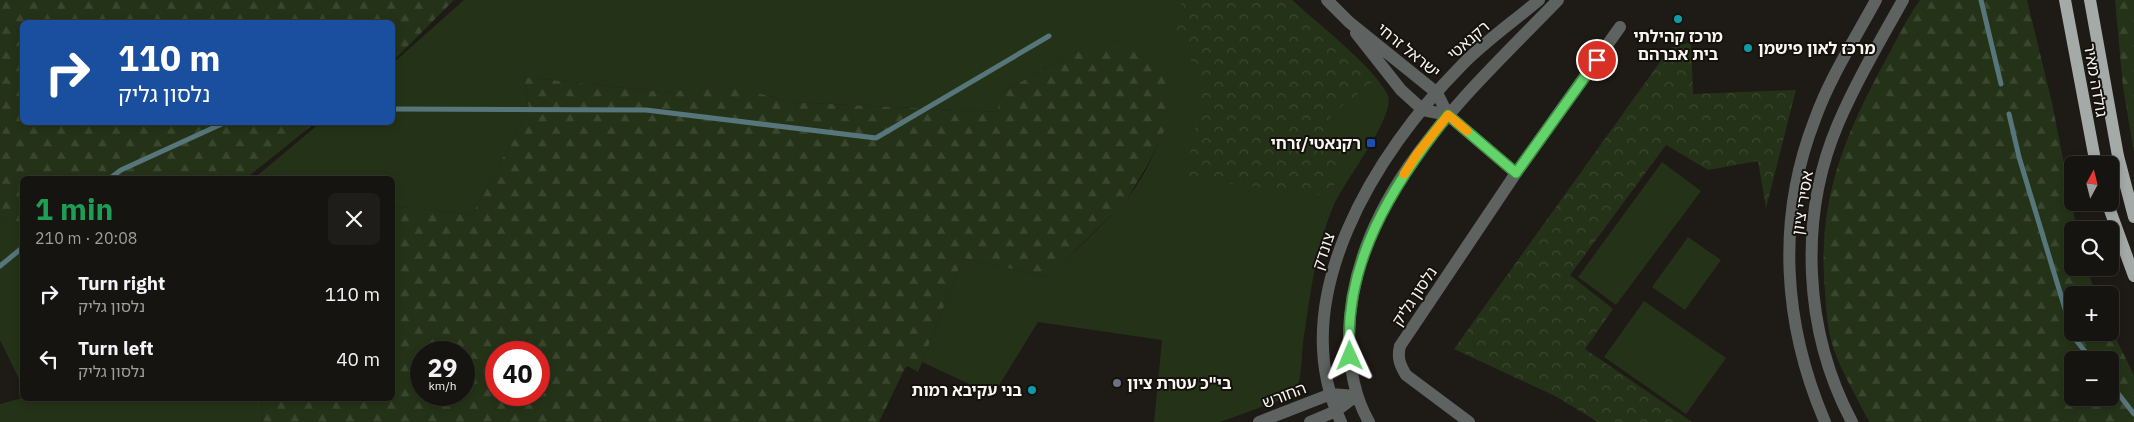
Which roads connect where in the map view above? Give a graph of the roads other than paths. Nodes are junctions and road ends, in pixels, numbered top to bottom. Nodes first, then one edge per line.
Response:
1 (1328, 0) edge
2 (1539, 0) edge
3 (1558, 0) edge
4 (1876, 0) edge
5 (1902, 0) edge
6 (2090, 0) edge
7 (2064, 1) edge
8 (1350, 22) junction
9 (1620, 27) dead end
10 (1437, 93) junction
11 (1423, 110) junction
12 (1448, 115) junction
13 (2094, 156) edge
14 (1516, 173) junction
15 (2110, 211) edge
16 (2134, 217) edge
17 (2134, 276) edge
18 (1331, 394) junction
19 (1356, 396) junction
20 (1339, 417) edge
21 (1259, 422) edge
22 (1310, 422) edge
23 (1369, 422) edge
24 (1469, 422) edge
25 (1826, 422) edge
26 (1852, 422) edge

1 - 8 street, ישראל זרחי
2 - 10 street, רקנאטי
3 - 12 street, רקנאטי
4 - 25 street, אסירי ציון
5 - 26 street, אסירי ציון
6 - 16 main road, גולדה מאיר
7 - 13 main road, גולדה מאיר
8 - 10 street, ישראל זרחי
8 - 11 street, ישראל זרחי
9 - 14 street, נלסון גליק
10 - 11 street, רקנאטי
10 - 12 street, ישראל זרחי
11 - 12 street
11 - 18 street, צונדק
12 - 14 street
12 - 19 street
14 - 24 street, נלסון גליק
15 - 17 main road
18 - 19 street, החורש
18 - 20 street, צונדק
18 - 21 street, החורש
19 - 20 street
19 - 23 street
20 - 22 street

